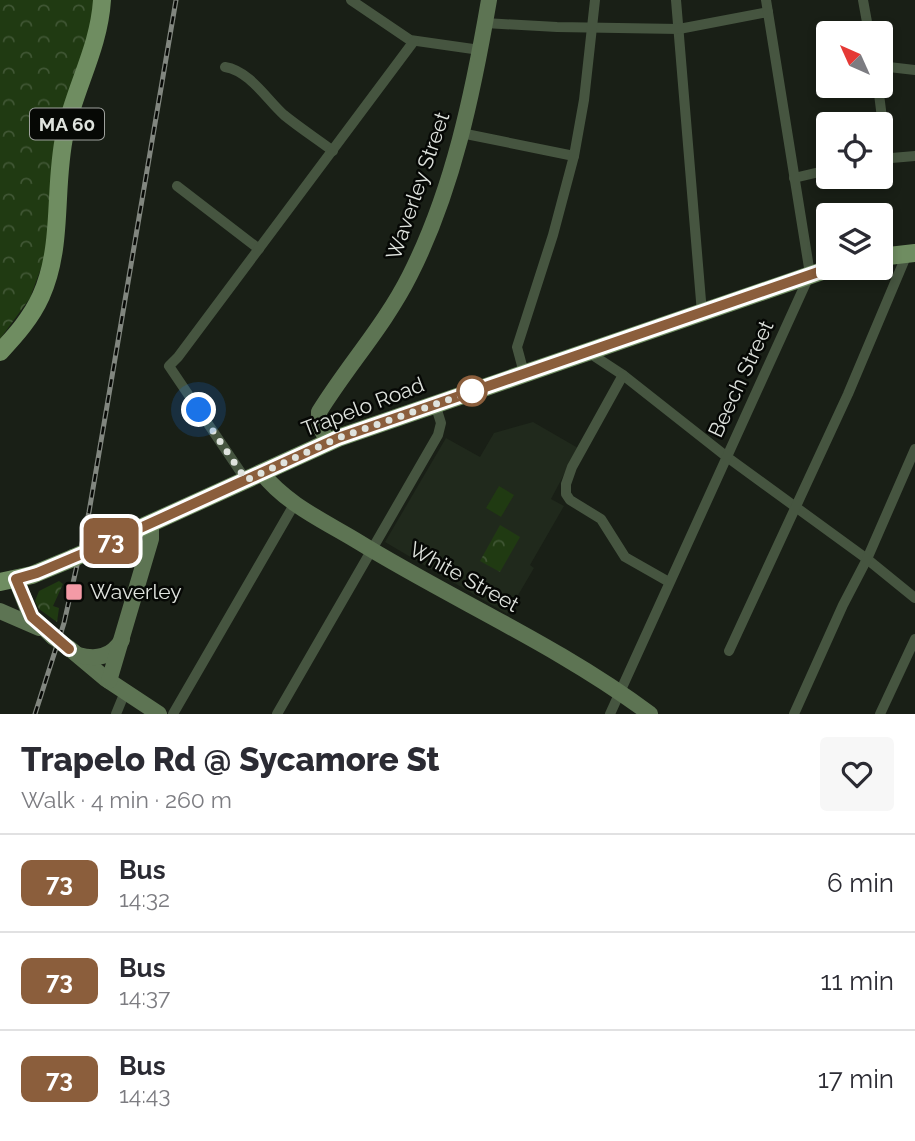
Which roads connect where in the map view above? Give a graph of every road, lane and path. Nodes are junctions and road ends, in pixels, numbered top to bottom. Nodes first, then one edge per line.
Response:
1 (102, 0) edge
2 (351, 0) edge
3 (489, 0) edge
4 (595, 0) edge
5 (676, 0) edge
6 (863, 0) edge
7 (767, 6) edge
8 (867, 21) edge
9 (485, 23) junction
10 (593, 27) junction
11 (680, 29) junction
12 (414, 41) junction
13 (480, 50) junction
14 (225, 67) dead end
15 (893, 67) edge
16 (915, 70) edge
17 (461, 133) junction
18 (333, 151) junction
19 (574, 156) junction
20 (915, 156) edge
21 (893, 158) edge
22 (816, 173) edge
23 (794, 178) junction
24 (177, 186) dead end
25 (260, 249) junction
26 (911, 253) edge
27 (893, 255) edge
28 (816, 272) edge
29 (810, 274) junction
30 (702, 313) junction
31 (0, 352) edge
32 (587, 352) junction
33 (524, 373) junction
34 (622, 375) junction
35 (435, 404) junction
36 (328, 442) junction
37 (915, 449) edge
38 (727, 457) junction
39 (254, 477) junction
40 (295, 503) junction
41 (795, 507) junction
42 (151, 523) junction
43 (372, 550) junction
44 (867, 559) junction
45 (8, 581) edge
46 (669, 582) junction
47 (915, 598) edge
48 (0, 611) edge
49 (53, 637) junction
50 (124, 638) junction
51 (915, 639) edge
52 (73, 651) junction
53 (729, 651) dead end
54 (109, 681) junction
55 (125, 692) junction
56 (621, 692) junction
57 (116, 714) edge
58 (159, 714) edge
59 (173, 714) edge
60 (277, 714) edge
61 (610, 714) edge
62 (650, 714) edge
63 (794, 714) edge
64 (880, 714) edge

1 - 31 main road, MA 60
2 - 12 street
3 - 9 street, Waverley Street
4 - 10 street
5 - 11 street
6 - 8 street
7 - 11 street
7 - 23 street
9 - 10 street
9 - 13 street, Waverley Street
10 - 11 street
10 - 19 street
11 - 30 street
12 - 13 street
12 - 18 street
13 - 17 street, Waverley Street
14 - 18 street
15 - 16 street
17 - 19 street
17 - 36 street, Waverley Street
18 - 25 street
19 - 33 street
20 - 21 street
22 - 23 street
23 - 29 street
24 - 25 street
25 - 39 street, White Street
26 - 27 main road
26 - 41 street
28 - 29 main road, Trapelo Road
29 - 30 main road, Trapelo Road
29 - 38 street, Beech Street
30 - 32 main road, Trapelo Road
32 - 33 main road, Trapelo Road
32 - 34 street
33 - 35 main road, Trapelo Road
34 - 38 street
34 - 46 street
35 - 36 main road, Trapelo Road
35 - 43 street
36 - 39 main road, Trapelo Road
37 - 44 street
38 - 41 street
38 - 46 street, Beech Street
39 - 40 street, White Street
39 - 42 main road, Trapelo Road
40 - 43 street, White Street
40 - 59 street
41 - 44 street
41 - 53 street
42 - 45 main road, Trapelo Road, bridge
42 - 50 street
43 - 56 street, White Street
43 - 60 street
44 - 47 street
44 - 63 street
45 - 49 street
46 - 56 street, Beech Street
48 - 49 street
49 - 52 street, bridge
50 - 52 street
50 - 54 street
51 - 64 street
52 - 54 street
54 - 55 street
55 - 57 street
55 - 58 street
56 - 61 street, Beech Street
56 - 62 street, White Street

